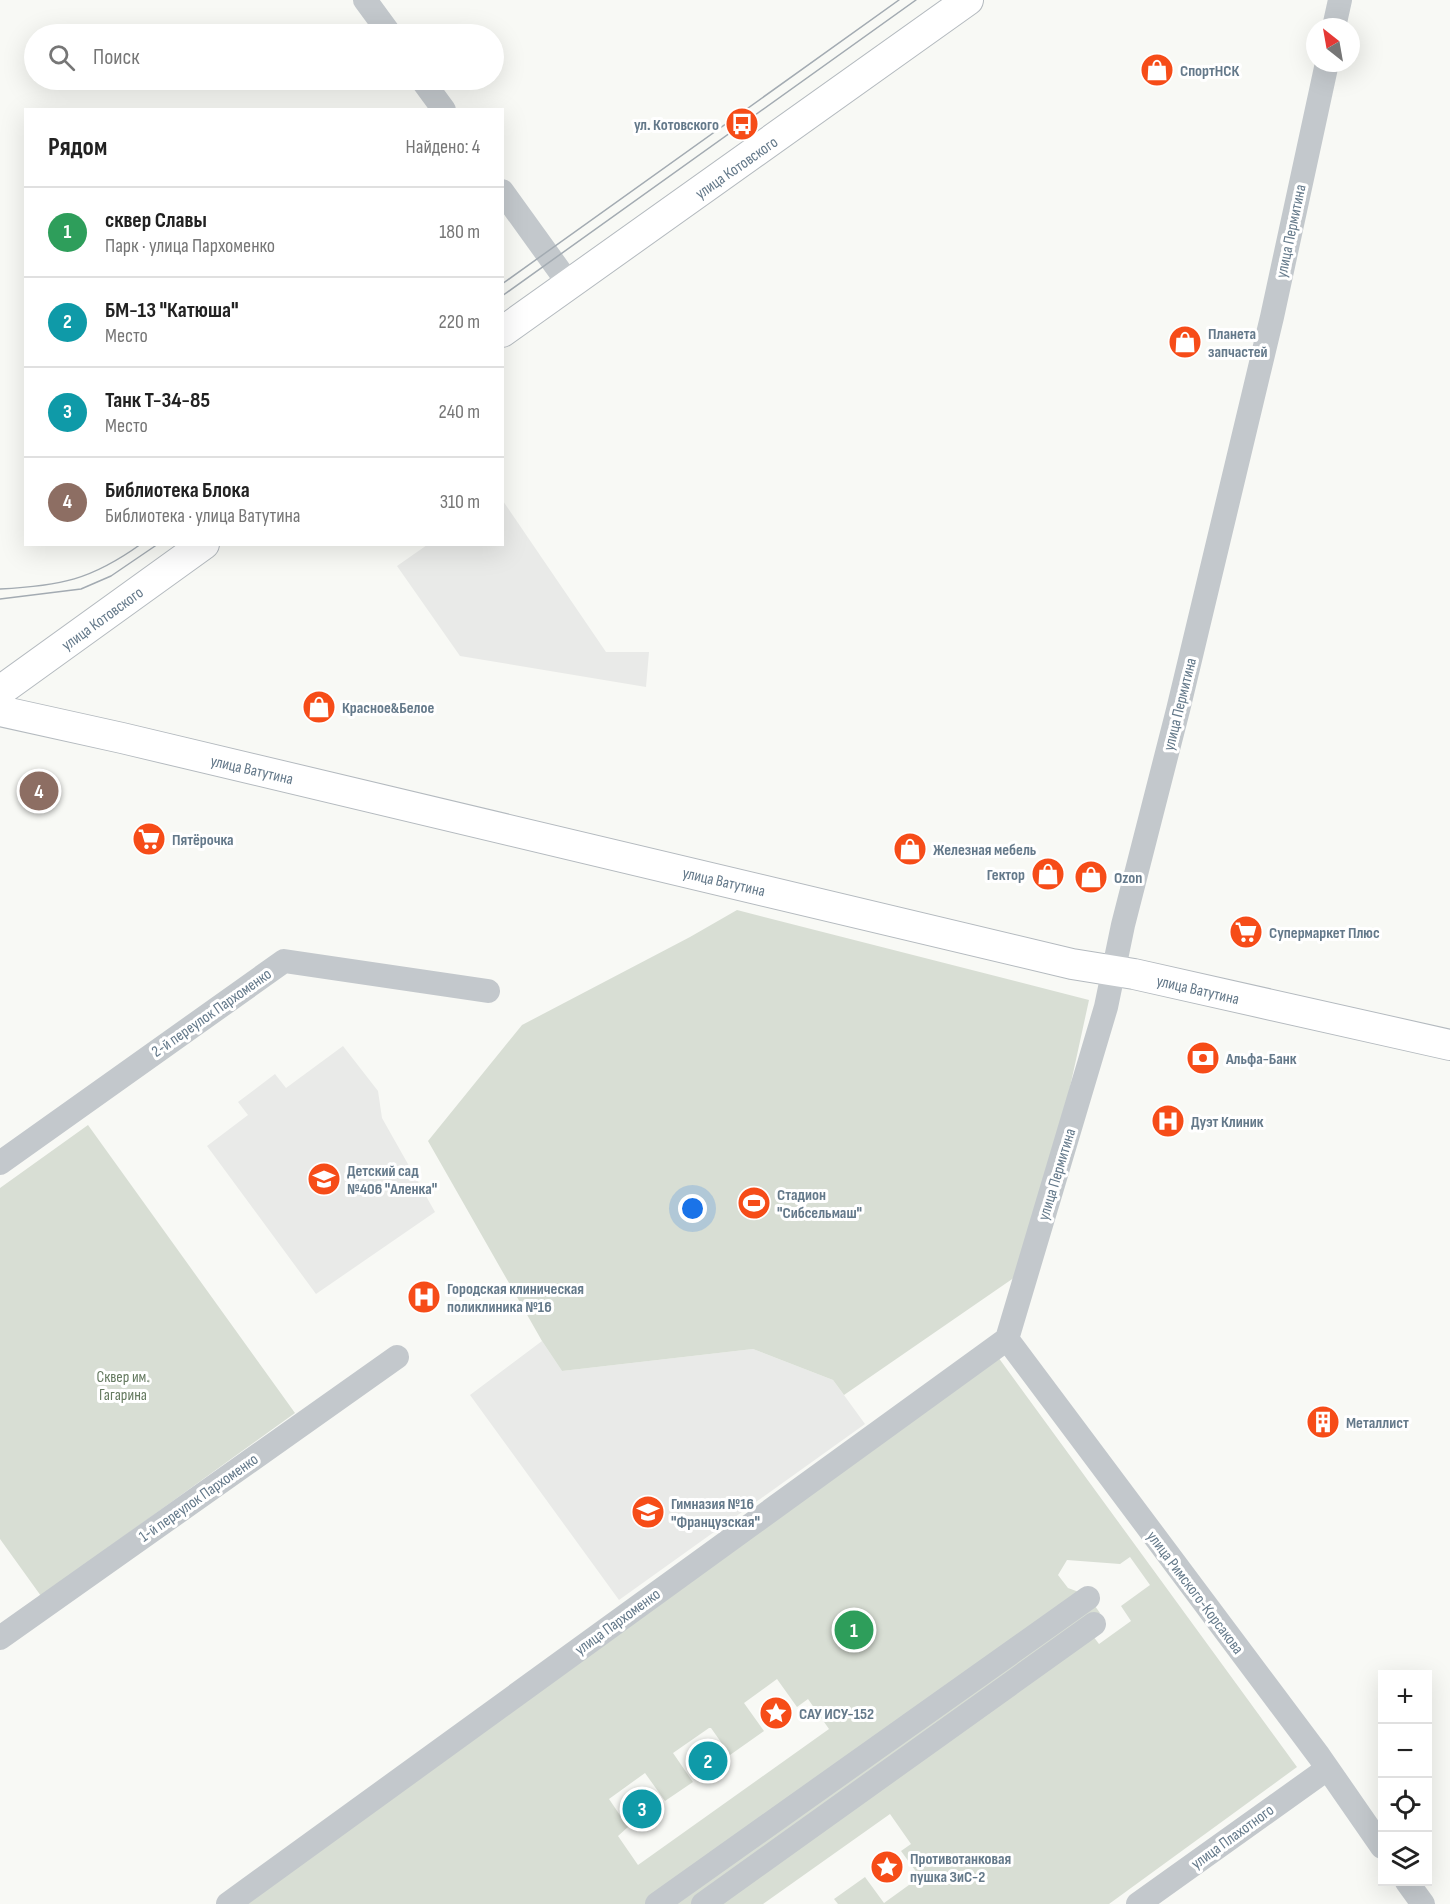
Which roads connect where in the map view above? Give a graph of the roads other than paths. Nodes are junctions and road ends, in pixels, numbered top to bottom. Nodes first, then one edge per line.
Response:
1 (366, 0) edge
2 (968, 0) edge
3 (1340, 0) edge
4 (1336, 18) edge
5 (383, 24) edge
6 (1325, 72) edge
7 (429, 90) edge
8 (443, 108) edge
9 (504, 194) edge
10 (569, 284) junction
11 (504, 331) edge
12 (201, 546) edge
13 (0, 691) edge
14 (0, 711) edge
15 (1113, 971) junction
16 (488, 991) dead end
17 (1450, 1045) edge
18 (0, 1163) edge
19 (1007, 1338) junction
20 (396, 1357) dead end
21 (1088, 1598) dead end
22 (1094, 1624) dead end
23 (0, 1638) edge
24 (1327, 1769) junction
25 (1378, 1840) edge
26 (1411, 1886) edge
27 (228, 1904) edge
28 (657, 1904) edge
29 (703, 1904) edge
30 (1138, 1904) edge
31 (1424, 1904) edge

1 - 5 street
2 - 10 main road, улица Котовского
3 - 4 street
6 - 15 street, улица Пермитина
7 - 8 street
9 - 10 street
10 - 11 main road, улица Котовского
12 - 13 main road, улица Котовского
14 - 15 main road, улица Ватутина
15 - 17 main road, улица Ватутина
15 - 19 street, улица Пермитина
16 - 18 street, 2-й переулок Пархоменко
19 - 24 street, улица Римского-Корсакова
19 - 27 street, улица Пархоменко
20 - 23 street, 1-й переулок Пархоменко
21 - 28 street
22 - 29 street
24 - 25 street, улица Римского-Корсакова
24 - 30 street, улица Плахотного
26 - 31 street

